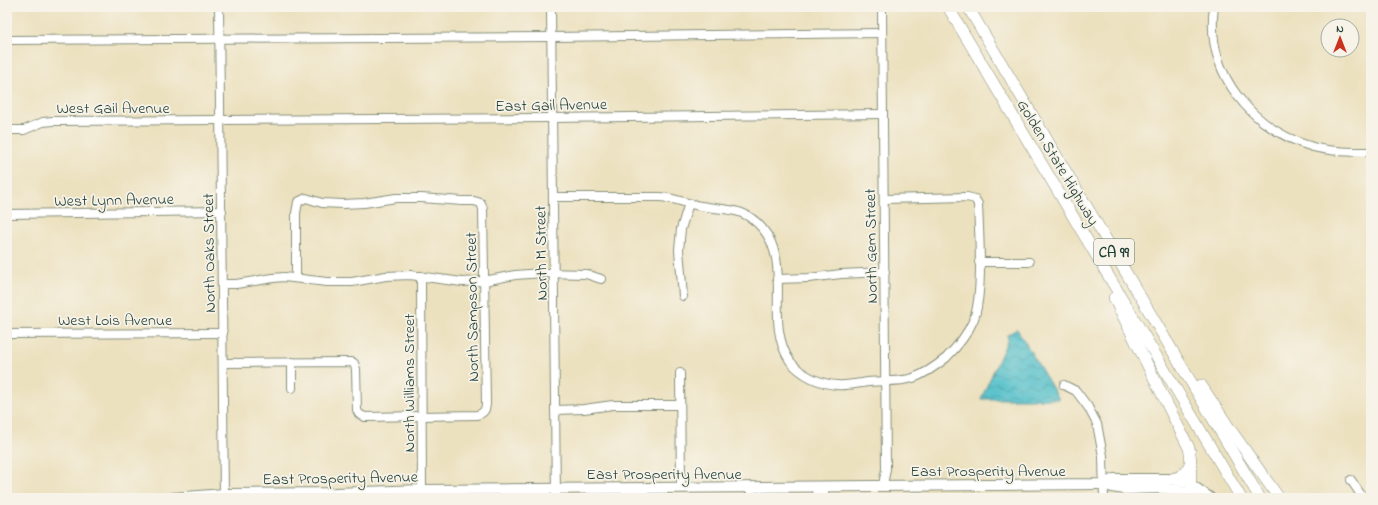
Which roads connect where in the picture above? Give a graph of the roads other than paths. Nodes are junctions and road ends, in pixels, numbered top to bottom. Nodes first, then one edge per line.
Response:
1 (220, 7) edge
2 (551, 7) edge
3 (882, 7) edge
4 (948, 7) edge
5 (968, 7) edge
6 (1214, 7) edge
7 (882, 33) junction
8 (551, 37) junction
9 (220, 38) junction
10 (7, 40) edge
11 (883, 114) junction
12 (551, 118) junction
13 (220, 121) junction
14 (7, 130) edge
15 (1371, 152) edge
16 (553, 197) junction
17 (884, 199) junction
18 (689, 202) junction
19 (222, 211) junction
20 (7, 214) edge
21 (1093, 250) junction
22 (979, 262) junction
23 (1029, 262) dead end
24 (885, 272) junction
25 (554, 274) junction
26 (421, 276) junction
27 (296, 278) junction
28 (601, 279) dead end
29 (777, 279) junction
30 (484, 281) junction
31 (222, 284) junction
32 (683, 296) dead end
33 (223, 332) junction
34 (1162, 332) junction
35 (7, 334) edge
36 (292, 362) junction
37 (223, 363) junction
38 (680, 372) dead end
39 (886, 382) junction
40 (1064, 385) dead end
41 (292, 388) dead end
42 (680, 405) junction
43 (555, 410) junction
44 (422, 415) junction
45 (1192, 462) junction
46 (1172, 479) junction
47 (1351, 480) dead end
48 (1104, 484) junction
49 (1190, 484) junction
50 (884, 485) junction
51 (820, 486) junction
52 (681, 487) junction
53 (751, 487) junction
54 (422, 490) junction
55 (556, 493) edge
56 (224, 496) edge
57 (173, 498) edge
58 (751, 498) edge
59 (817, 498) edge
60 (824, 498) edge
61 (1104, 498) edge
62 (1196, 498) edge
63 (1210, 498) edge
64 (1241, 498) edge
65 (1260, 498) edge
66 (1279, 498) edge
67 (1363, 498) edge

1 - 9 street, North Oaks Street
2 - 8 street, North M Street
3 - 7 street, North Gem Street
4 - 21 highway, Golden State Highway / CA 99
5 - 34 highway, Golden State Highway / CA 99
6 - 15 street
7 - 8 street
7 - 11 street, North Gem Street
8 - 9 street
8 - 12 street, North M Street
9 - 10 street
9 - 13 street, North Oaks Street
11 - 12 street, East Gail Avenue
11 - 17 street, North Gem Street
12 - 13 street, East Gail Avenue
12 - 16 street, North M Street
13 - 14 street, West Gail Avenue
13 - 19 street, North Oaks Street
16 - 18 street
16 - 25 street, North M Street
17 - 22 street
17 - 24 street, North Gem Street
18 - 29 street
18 - 32 street
19 - 20 street, West Lynn Avenue
19 - 31 street, North Oaks Street
21 - 45 highway
21 - 64 highway, Golden State Highway / CA 99
22 - 23 street
22 - 39 street
24 - 29 street
24 - 39 street, North Gem Street
25 - 28 street
25 - 30 street
25 - 43 street, North M Street
26 - 27 street
26 - 30 street
26 - 44 street, North Williams Street
27 - 30 street, North Sampson Street
27 - 31 street
29 - 39 street
30 - 44 street, North Sampson Street
31 - 33 street, North Oaks Street
33 - 35 street, West Lois Avenue
33 - 37 street, North Oaks Street
34 - 65 highway, Golden State Highway / CA 99
34 - 66 highway
36 - 37 street
36 - 41 street
36 - 44 street
37 - 56 street, North Oaks Street
38 - 42 street
39 - 50 street, North Gem Street
40 - 48 street
42 - 43 street
42 - 52 street
43 - 55 street, North M Street
44 - 54 street, North Williams Street
45 - 46 highway
45 - 49 highway
46 - 48 main road, East Prosperity Avenue
46 - 49 main road, East Prosperity Avenue
47 - 67 street
48 - 50 main road, East Prosperity Avenue
48 - 61 street
48 - 62 main road, East Prosperity Avenue
49 - 62 highway
49 - 63 main road, East Prosperity Avenue
50 - 51 main road, East Prosperity Avenue
51 - 53 main road, East Prosperity Avenue
51 - 59 street
51 - 60 street
52 - 53 main road, East Prosperity Avenue
52 - 55 main road, East Prosperity Avenue
53 - 58 street
54 - 55 main road, East Prosperity Avenue
54 - 56 main road, East Prosperity Avenue
56 - 57 main road, East Prosperity Avenue

